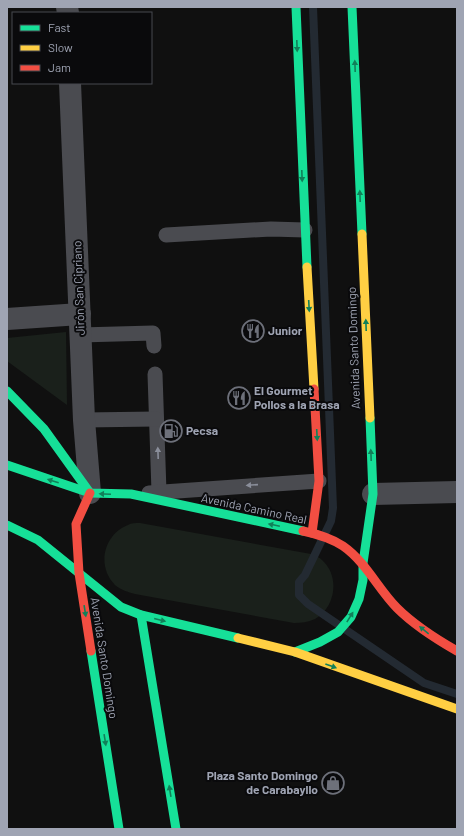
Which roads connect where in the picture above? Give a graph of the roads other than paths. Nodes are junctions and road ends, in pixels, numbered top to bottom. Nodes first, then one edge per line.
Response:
1 (296, 7) edge
2 (352, 7) edge
3 (70, 84) edge
4 (305, 230) junction
5 (166, 235) dead end
6 (7, 319) edge
7 (80, 325) junction
8 (154, 346) dead end
9 (155, 374) dead end
10 (7, 391) edge
11 (156, 419) junction
12 (84, 420) junction
13 (7, 465) edge
14 (319, 481) junction
15 (159, 492) junction
16 (457, 492) edge
17 (90, 493) junction
18 (130, 494) junction
19 (373, 494) junction
20 (7, 525) edge
21 (312, 533) junction
22 (363, 565) junction
23 (79, 573) junction
24 (141, 615) junction
25 (457, 651) edge
26 (295, 652) junction
27 (457, 709) edge
28 (119, 829) edge
29 (176, 829) edge

1 -> 4 main road
19 -> 2 main road, Avenida Santo Domingo
3 - 7 street, Jirón San Cipriano
4 - 5 lane
4 -> 14 main road
6 - 7 street
7 - 8 lane
7 - 12 street, Jirón San Cipriano
9 - 11 lane
10 - 17 main road
11 - 12 lane
15 -> 11 lane
12 - 17 street, Jirón San Cipriano
17 -> 13 main road, Avenida Camino Real
14 -> 15 lane
14 - 21 main road
15 - 18 lane
16 - 19 street
18 -> 17 main road, Avenida Camino Real
17 - 23 main road, Avenida Santo Domingo
21 -> 18 main road, Avenida Camino Real
19 - 22 main road, Avenida Santo Domingo
20 - 23 main road
21 - 22 main road, Avenida Camino Real
25 -> 22 main road, Avenida Camino Real
26 -> 22 main road, Avenida Santo Domingo
23 - 24 main road
23 -> 28 main road, Avenida Santo Domingo
24 -> 26 main road
29 -> 24 main road
26 -> 27 main road

